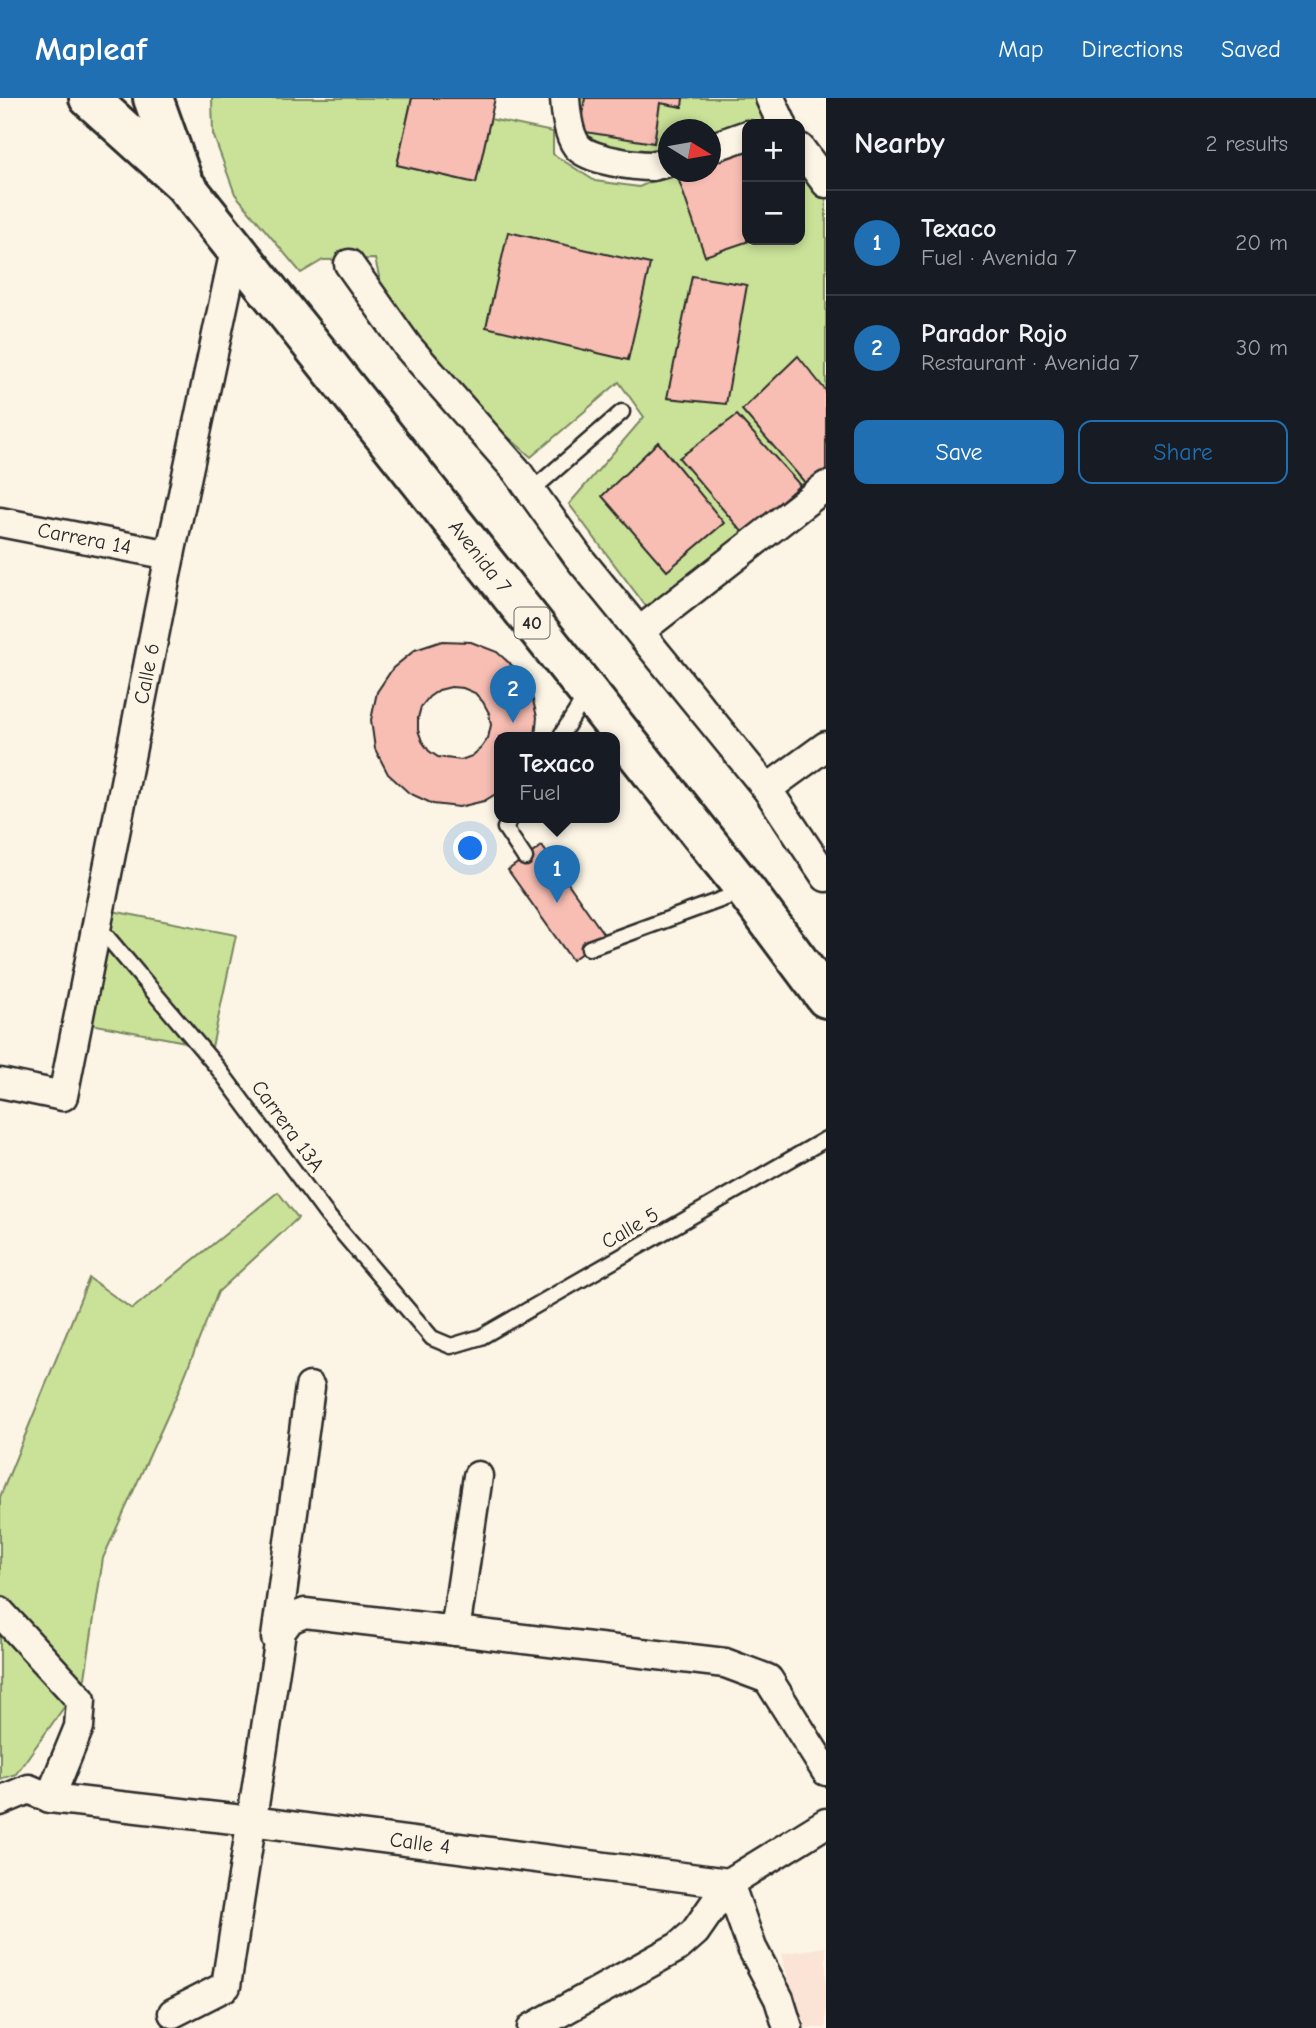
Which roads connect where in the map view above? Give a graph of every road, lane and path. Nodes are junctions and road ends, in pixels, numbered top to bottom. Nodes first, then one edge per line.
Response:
1 (89, 98) edge
2 (153, 98) edge
3 (565, 98) edge
4 (742, 137) edge
5 (721, 144) edge
6 (805, 154) edge
7 (658, 165) edge
8 (824, 175) edge
9 (184, 184) junction
10 (235, 250) junction
11 (349, 264) dead end
12 (622, 412) dead end
13 (826, 486) edge
14 (531, 491) junction
15 (0, 522) edge
16 (170, 555) junction
17 (640, 631) junction
18 (588, 692) junction
19 (563, 732) edge
20 (620, 732) edge
21 (620, 732) edge
22 (826, 747) edge
23 (767, 789) junction
24 (508, 823) edge
25 (525, 858) dead end
26 (826, 877) edge
27 (746, 891) junction
28 (96, 923) junction
29 (589, 948) dead end
30 (826, 998) edge
31 (0, 1083) edge
32 (826, 1139) edge
33 (451, 1346) joint
34 (310, 1387) dead end
35 (478, 1476) dead end
36 (0, 1612) edge
37 (455, 1631) junction
38 (826, 1771) edge
39 (50, 1798) junction
40 (0, 1801) edge
41 (251, 1821) junction
42 (826, 1823) edge
43 (729, 1883) junction
44 (173, 2013) dead end
45 (532, 2028) edge
46 (788, 2028) edge

1 - 9 main road
2 - 9 main road
3 - 7 street
4 - 5 street
6 - 8 street
9 - 10 main road, Avenida 7
10 - 16 street, Calle 6
10 - 18 main road, Avenida 7 / 40
11 - 14 street
12 - 14 lane
13 - 17 street
14 - 17 street
15 - 16 street, Carrera 14
16 - 28 street, Calle 6
17 - 23 street
18 - 19 lane
18 - 20 main road, Avenida 7 / 40
21 - 27 main road, Avenida 7 / 40
22 - 23 street
23 - 26 street
24 - 25 lane
27 - 29 lane
27 - 30 main road, Avenida 7 / 40
28 - 31 street, Calle 6
28 - 33 lane, Carrera 13A
32 - 33 lane, Calle 5
34 - 41 street
35 - 37 street
36 - 39 street
37 - 38 street
37 - 41 street
39 - 40 street, Calle 4
39 - 41 street, Calle 4
41 - 43 street, Calle 4
41 - 44 street
42 - 43 street
43 - 45 street
43 - 46 street

